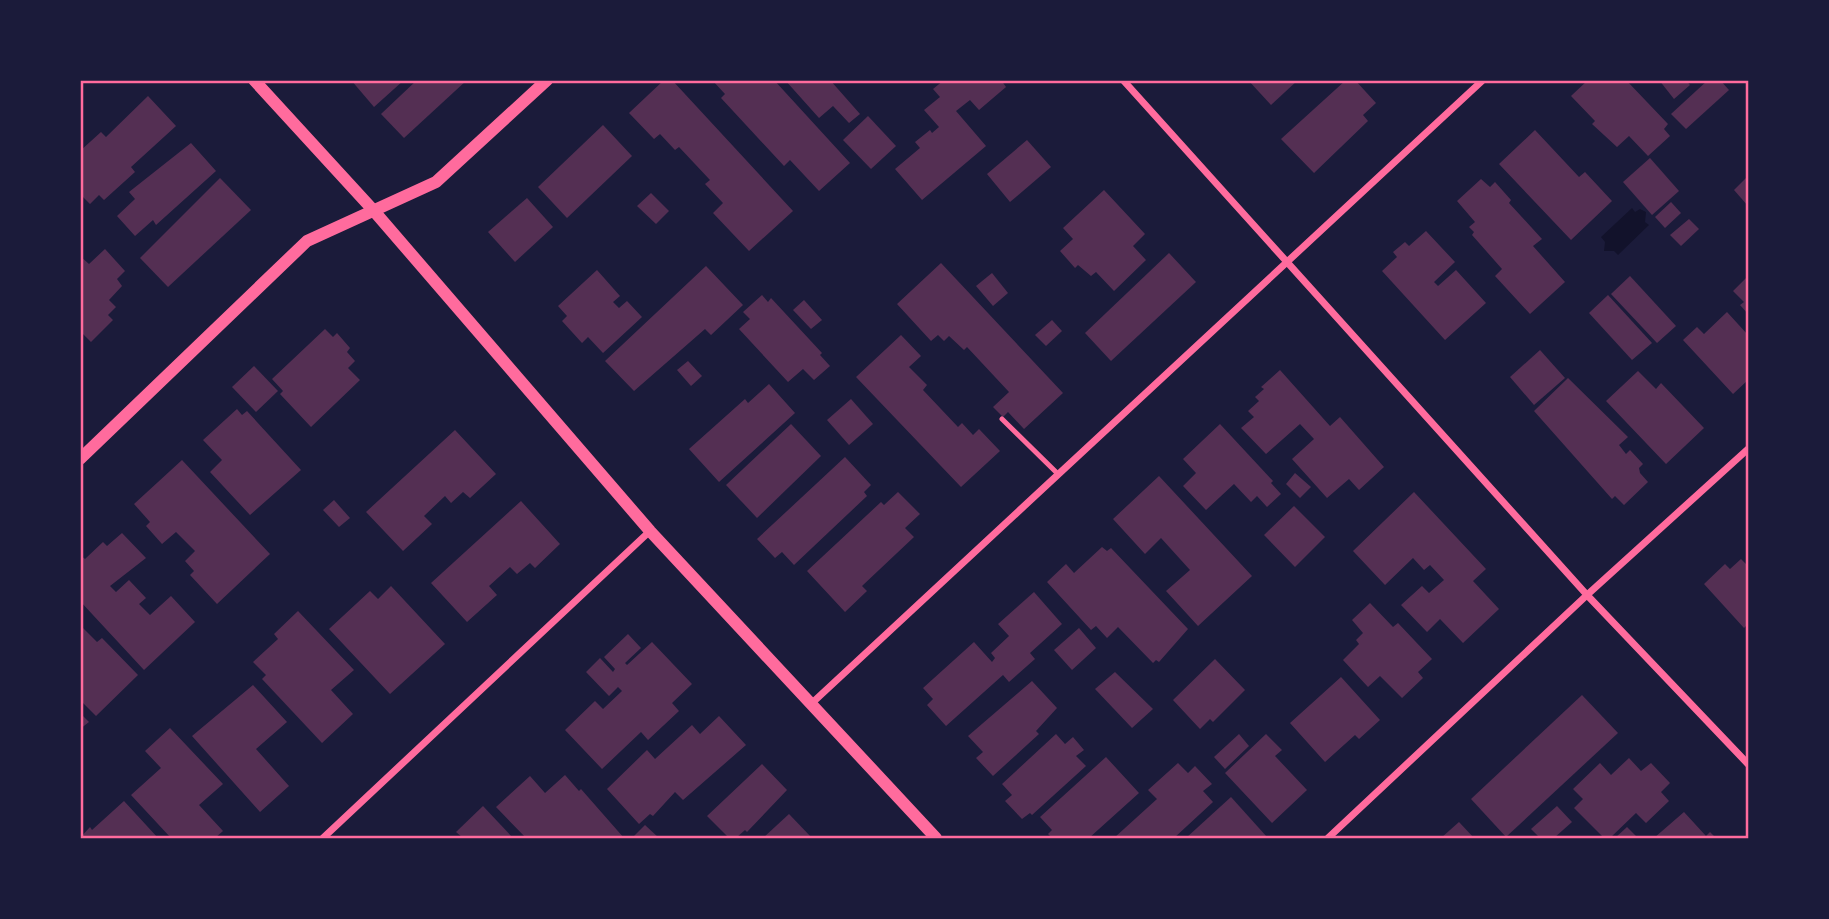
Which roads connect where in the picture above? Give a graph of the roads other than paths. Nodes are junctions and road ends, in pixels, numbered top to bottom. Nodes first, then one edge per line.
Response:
1 (254, 80) edge
2 (547, 80) edge
3 (1123, 80) edge
4 (1483, 80) edge
5 (374, 211) junction
6 (1286, 262) junction
7 (1002, 419) dead end
8 (1748, 449) edge
9 (80, 459) edge
10 (1058, 474) junction
11 (650, 531) junction
12 (1587, 595) junction
13 (811, 704) junction
14 (1748, 764) edge
15 (323, 838) edge
16 (936, 838) edge
17 (1328, 838) edge

1 - 5 street
2 - 5 street
3 - 6 street
4 - 6 street
5 - 9 street
5 - 11 street
6 - 10 street
6 - 12 street
7 - 10 lane
8 - 12 street
10 - 13 street
11 - 13 street
11 - 15 street
12 - 14 street
12 - 17 street
13 - 16 street

